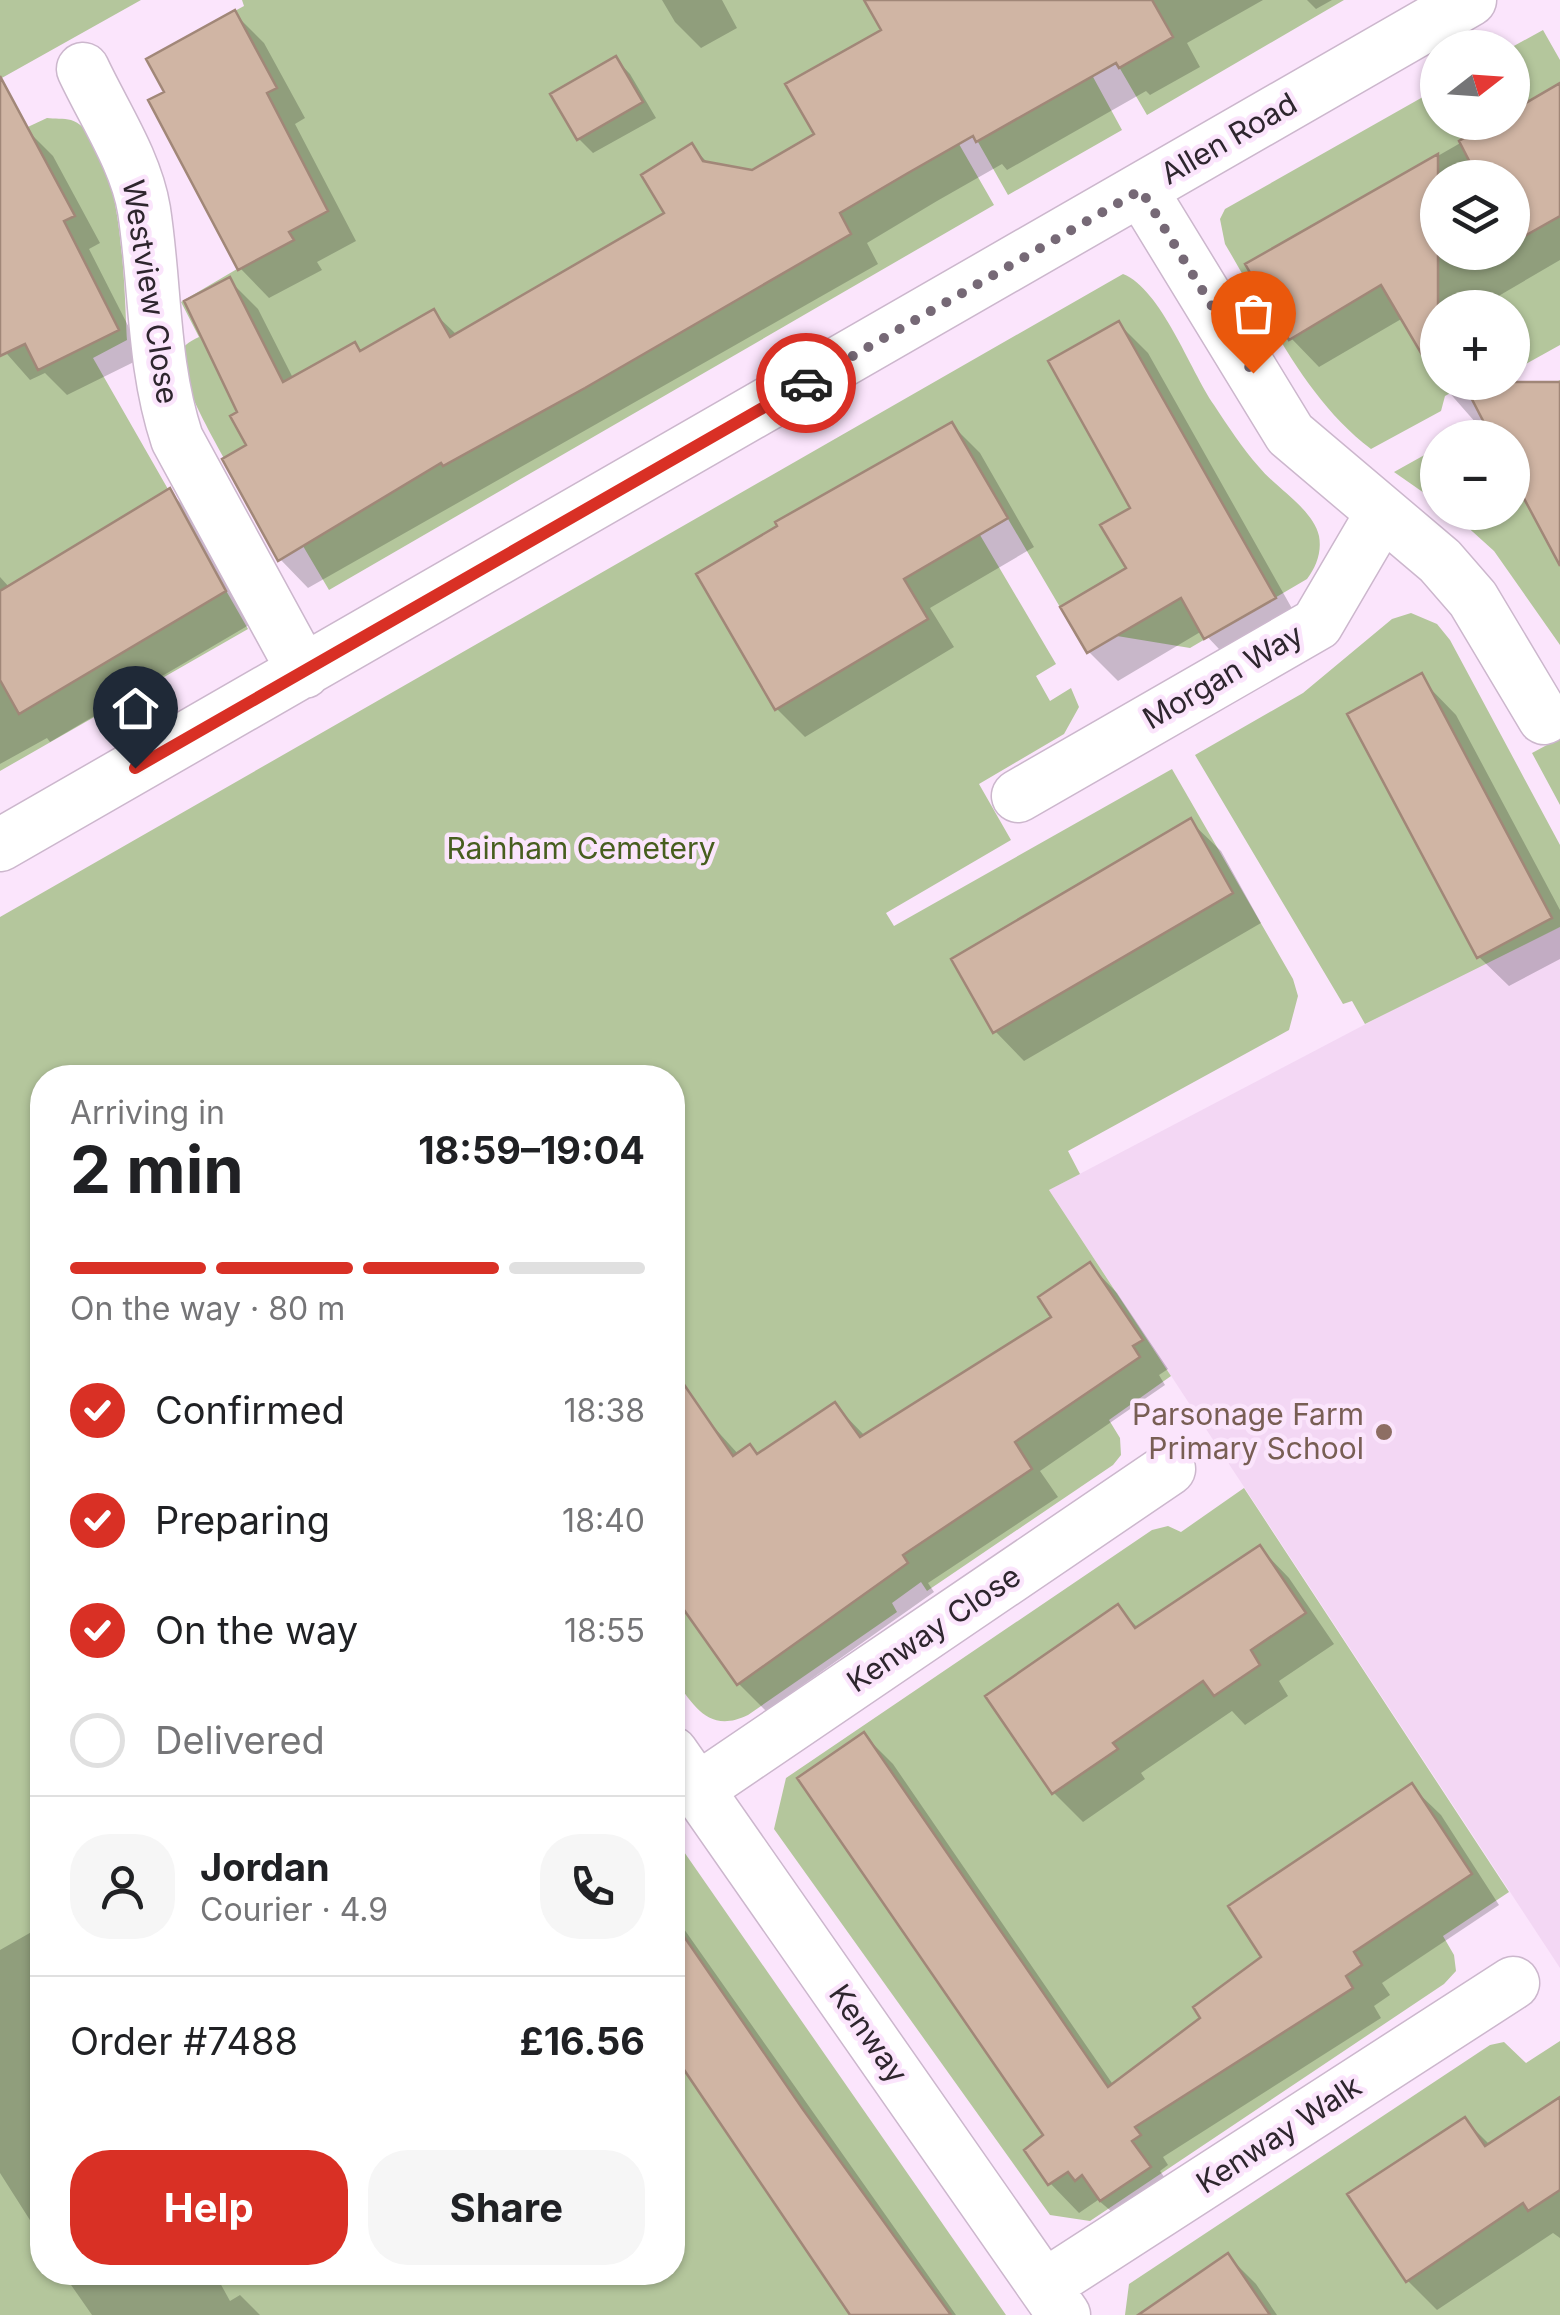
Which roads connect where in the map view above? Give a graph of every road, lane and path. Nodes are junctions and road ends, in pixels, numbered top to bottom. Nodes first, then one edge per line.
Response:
1 (1470, 0) edge
2 (82, 69) dead end
3 (1141, 190) junction
4 (1382, 514) junction
5 (304, 672) junction
6 (1544, 718) dead end
7 (1018, 796) dead end
8 (0, 845) edge
9 (1169, 1469) dead end
10 (685, 1771) edge
11 (1513, 1983) dead end
12 (1054, 2301) edge

1 - 3 street, Allen Road
2 - 5 street, Westview Close
3 - 4 street
3 - 5 street, Allen Road
4 - 6 street
4 - 7 street, Morgan Way
5 - 8 street, Allen Road
9 - 10 street, Kenway Close
10 - 12 street, Kenway
11 - 12 street, Kenway Walk

